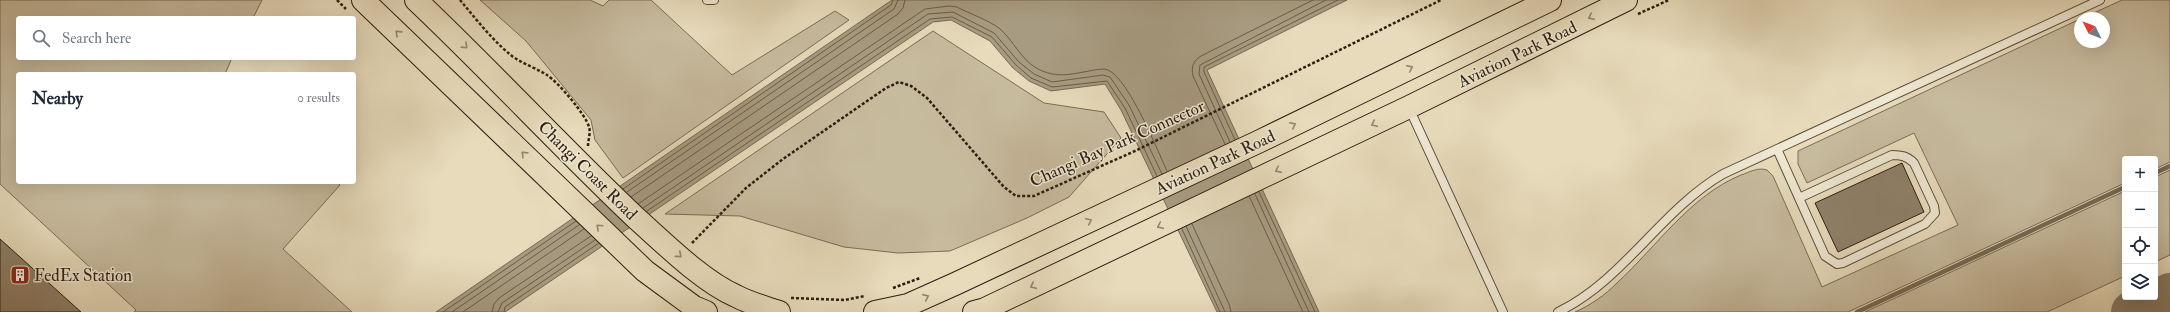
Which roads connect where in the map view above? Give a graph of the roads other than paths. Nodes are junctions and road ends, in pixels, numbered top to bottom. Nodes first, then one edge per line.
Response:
1 (363, 0) edge
2 (416, 0) edge
3 (707, 0) edge
4 (714, 0) edge
5 (1550, 0) edge
6 (1626, 0) edge
7 (2100, 0) edge
8 (449, 31) junction
9 (426, 60) junction
10 (1409, 107) junction
11 (1777, 150) junction
12 (1799, 198) junction
13 (874, 303) edge
14 (781, 304) edge
15 (706, 312) edge
16 (974, 312) edge
17 (1503, 312) edge
18 (1558, 312) edge

9 -> 1 main road, Changi Coast Road
2 - 8 main road, Changi Coast Road
3 - 4 lane
13 -> 5 main road, Aviation Park Road
6 -> 10 main road, Aviation Park Road
7 - 11 lane
8 - 9 main road
8 -> 14 main road, Changi Coast Road
15 -> 9 main road, Changi Coast Road
10 -> 16 main road, Aviation Park Road
10 - 17 lane
11 - 12 lane
11 - 18 lane
12 - 12 lane

